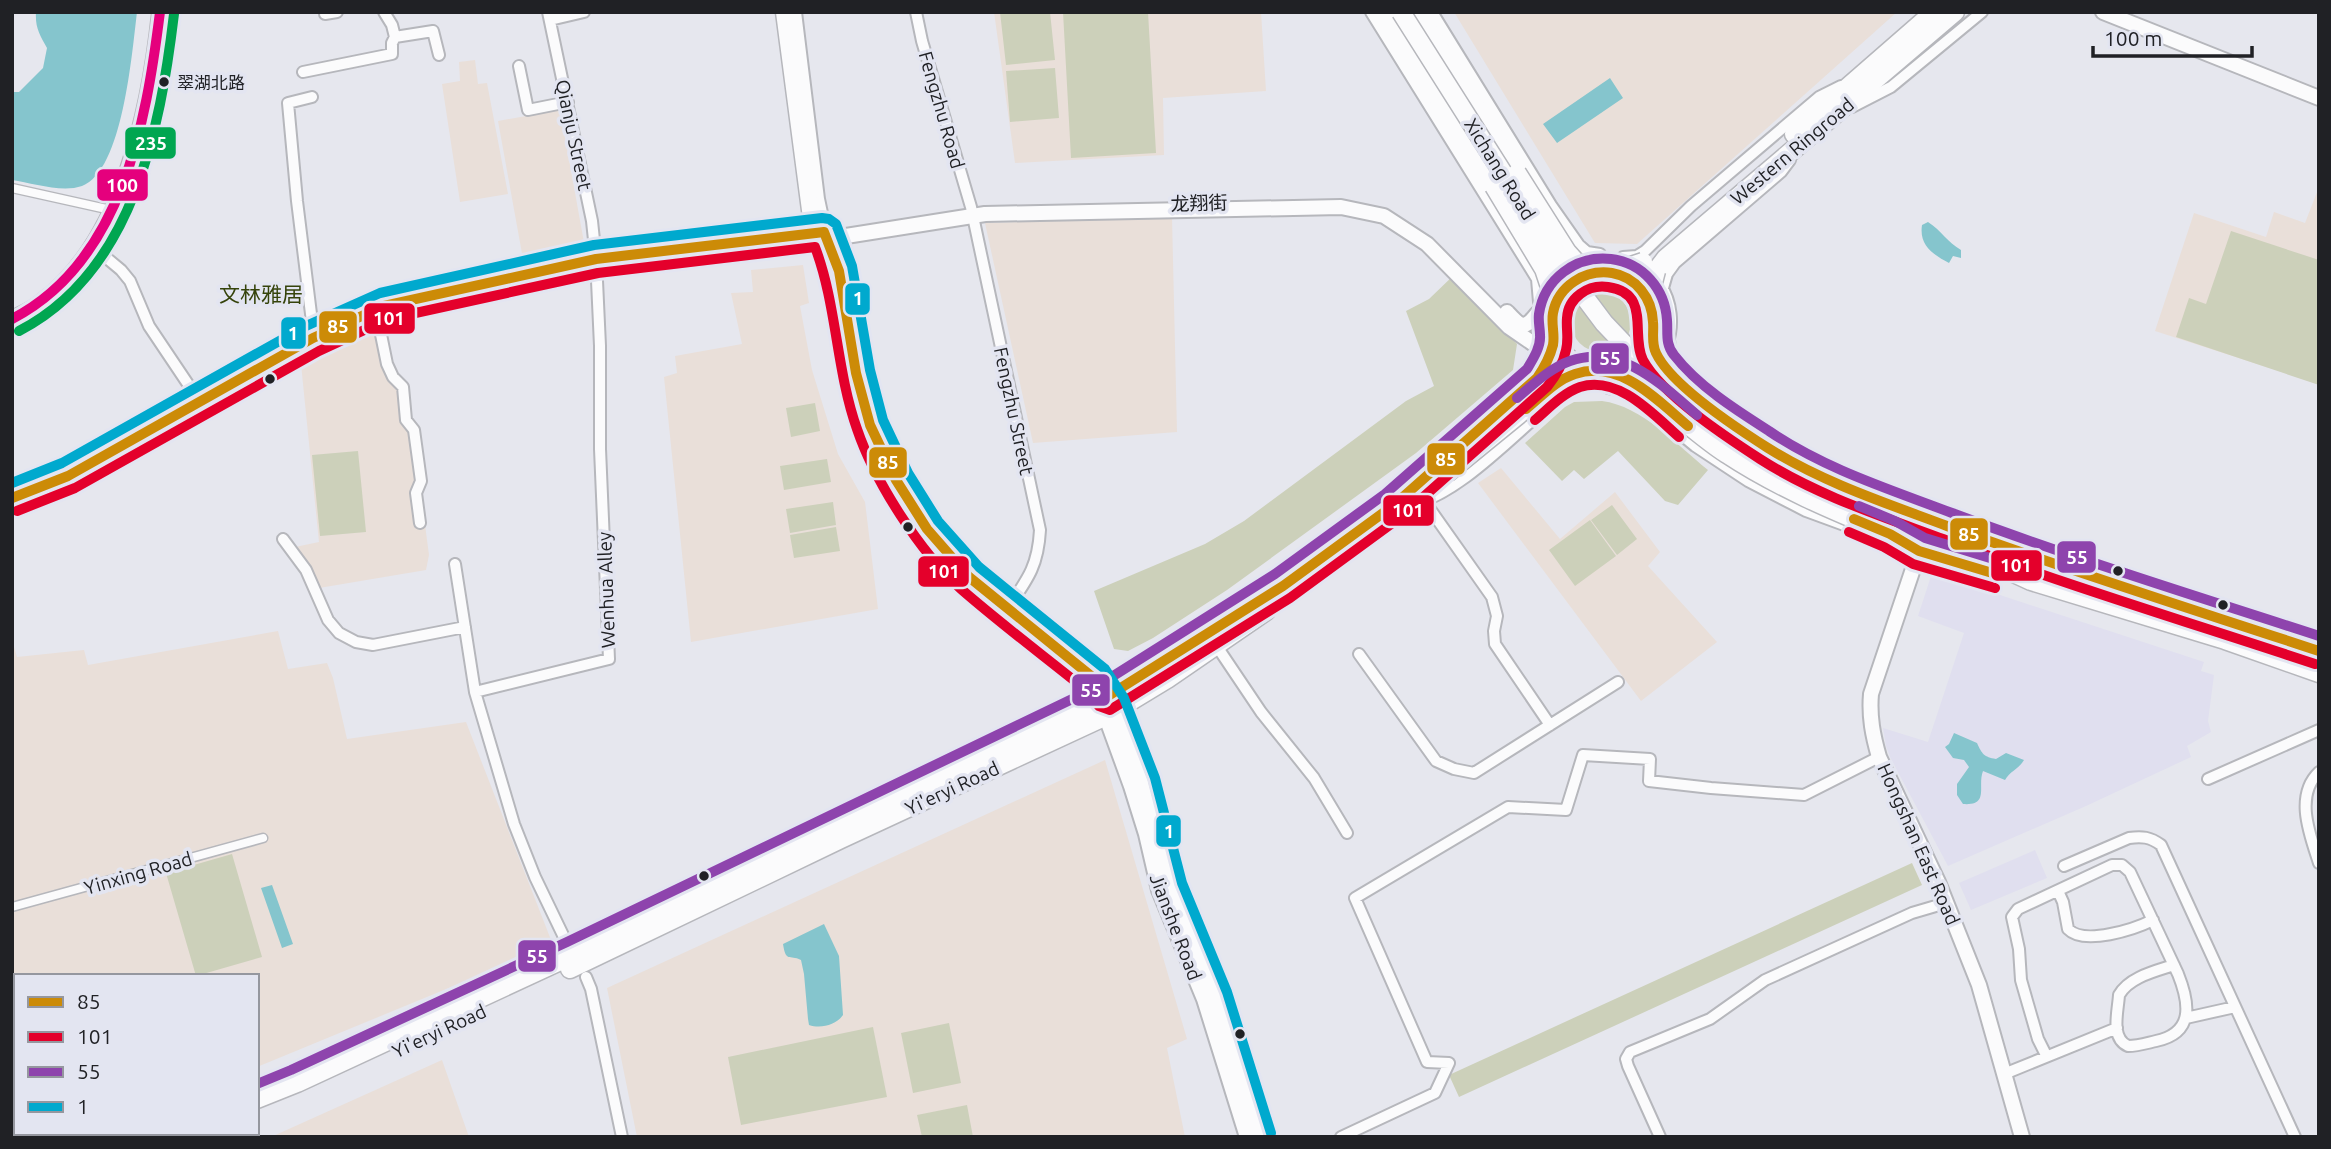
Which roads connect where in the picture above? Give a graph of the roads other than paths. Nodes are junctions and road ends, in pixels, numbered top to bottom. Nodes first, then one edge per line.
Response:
1 (160, 12) edge
2 (325, 12) edge
3 (337, 12) edge
4 (384, 12) edge
5 (584, 12) edge
6 (785, 12) edge
7 (794, 12) edge
8 (916, 12) edge
9 (1370, 12) edge
10 (1384, 12) edge
11 (1401, 12) edge
12 (1417, 12) edge
13 (1432, 12) edge
14 (1934, 12) edge
15 (1955, 12) edge
16 (1982, 12) edge
17 (2103, 12) edge
18 (2116, 12) edge
19 (549, 16) edge
20 (395, 37) junction
21 (439, 55) dead end
22 (519, 66) dead end
23 (303, 72) dead end
24 (2319, 95) edge
25 (312, 97) dead end
26 (568, 102) junction
27 (1834, 117) junction
28 (12, 188) edge
29 (111, 210) junction
30 (972, 212) junction
31 (820, 236) junction
32 (91, 246) junction
33 (596, 263) junction
34 (1647, 270) junction
35 (1604, 273) junction
36 (1544, 302) junction
37 (1648, 302) junction
38 (377, 314) junction
39 (12, 319) edge
40 (1662, 341) junction
41 (314, 342) junction
42 (1548, 347) junction
43 (1583, 379) junction
44 (1609, 380) junction
45 (1628, 384) dead end
46 (200, 402) junction
47 (12, 498) edge
48 (12, 504) edge
49 (1417, 504) junction
50 (420, 523) dead end
51 (1934, 536) junction
52 (283, 539) dead end
53 (1998, 545) junction
54 (1919, 551) junction
55 (2035, 559) junction
56 (455, 564) dead end
57 (2031, 581) junction
58 (1007, 609) junction
59 (465, 627) junction
60 (1216, 645) junction
61 (2314, 650) edge
62 (1359, 654) dead end
63 (2310, 670) edge
64 (2319, 681) edge
65 (1618, 682) dead end
66 (475, 692) junction
67 (1107, 706) junction
68 (1550, 725) junction
69 (2319, 730) edge
70 (1879, 757) junction
71 (2319, 772) edge
72 (2207, 779) dead end
73 (1347, 833) dead end
74 (263, 838) dead end
75 (2319, 863) edge
76 (2064, 866) dead end
77 (2058, 891) junction
78 (1946, 903) junction
79 (12, 907) edge
80 (2153, 920) junction
81 (2174, 965) junction
82 (579, 966) junction
83 (2235, 1007) junction
84 (2186, 1018) junction
85 (2117, 1028) junction
86 (2046, 1055) junction
87 (2004, 1074) junction
88 (259, 1098) edge
89 (259, 1109) edge
90 (622, 1137) edge
91 (1247, 1137) edge
92 (1258, 1137) edge
93 (1341, 1137) edge
94 (1660, 1137) edge
95 (2022, 1137) edge
96 (2295, 1137) edge

1 - 29 street
2 - 3 street
4 - 20 street
5 - 19 street
6 - 31 main road
7 - 31 street
8 - 30 street, Fengzhu Road
9 - 36 street
10 - 36 main road, Xichang Road, bridge
11 - 51 main road, Xichang Road, bridge
12 - 35 main road, Xichang Road, bridge
13 - 34 street
14 - 34 main road, Western Ringroad
15 - 27 main road, Western Ringroad
16 - 27 street
17 - 24 street
18 - 24 street
19 - 26 street, Qianju Street
20 - 21 street
20 - 23 street
22 - 26 street
25 - 41 street
26 - 33 street, Qianju Street
27 - 34 main road, Western Ringroad
28 - 29 street
29 - 32 street
30 - 31 street, 龙翔街
30 - 36 street, 龙翔街
30 - 42 street, 龙翔街
30 - 58 street, Fengzhu Street
31 - 33 street, 龙翔街
31 - 58 street, Jianshe Road
31 - 67 street, Jianshe Road
32 - 39 street
32 - 46 street
33 - 38 street, 龙翔街
33 - 66 street, Wenhua Alley
34 - 35 main road, Western Ringroad, bridge
34 - 37 main road, Western Ringroad, bridge
34 - 40 street
35 - 36 main road, Western Ringroad, bridge
35 - 37 main road, Xichang Road
36 - 42 main road, Xichang Road
37 - 40 main road
38 - 41 street, 龙翔街
38 - 50 street
40 - 44 main road, bridge
40 - 53 street
40 - 53 main road, bridge
41 - 46 street
41 - 48 street
42 - 43 main road, bridge
42 - 67 main road, Yi'eryi Road, bridge
43 - 44 main road, bridge
43 - 49 street
43 - 49 main road, Yi'eryi Road, bridge
44 - 45 street
44 - 54 street
44 - 54 main road, bridge
46 - 47 street
49 - 60 main road, Yi'eryi Road
49 - 68 street
51 - 55 main road
51 - 57 main road
52 - 59 street
53 - 55 main road
54 - 57 main road
54 - 70 street, Hongshan East Road
55 - 61 main road
56 - 59 street
57 - 63 main road
58 - 67 street, Jianshe Road
59 - 66 street
60 - 67 main road, Yi'eryi Road
60 - 73 street
61 - 63 main road
62 - 68 street
63 - 64 main road
65 - 68 street
66 - 82 street
67 - 82 main road, Yi'eryi Road
67 - 91 street, Jianshe Road
67 - 92 street, Jianshe Road
69 - 72 street
70 - 78 street, Hongshan East Road
70 - 93 street
71 - 75 street
74 - 79 street, Yinxing Road
76 - 83 street
77 - 80 street
77 - 80 street
77 - 86 street
78 - 87 street, Hongshan East Road
78 - 94 street
80 - 81 street
81 - 84 street
81 - 85 street
82 - 88 main road, Yi'eryi Road
82 - 89 main road, Yi'eryi Road
82 - 90 street
83 - 84 street
83 - 96 street
84 - 85 street
85 - 86 street
86 - 87 street
87 - 95 street, Hongshan East Road

